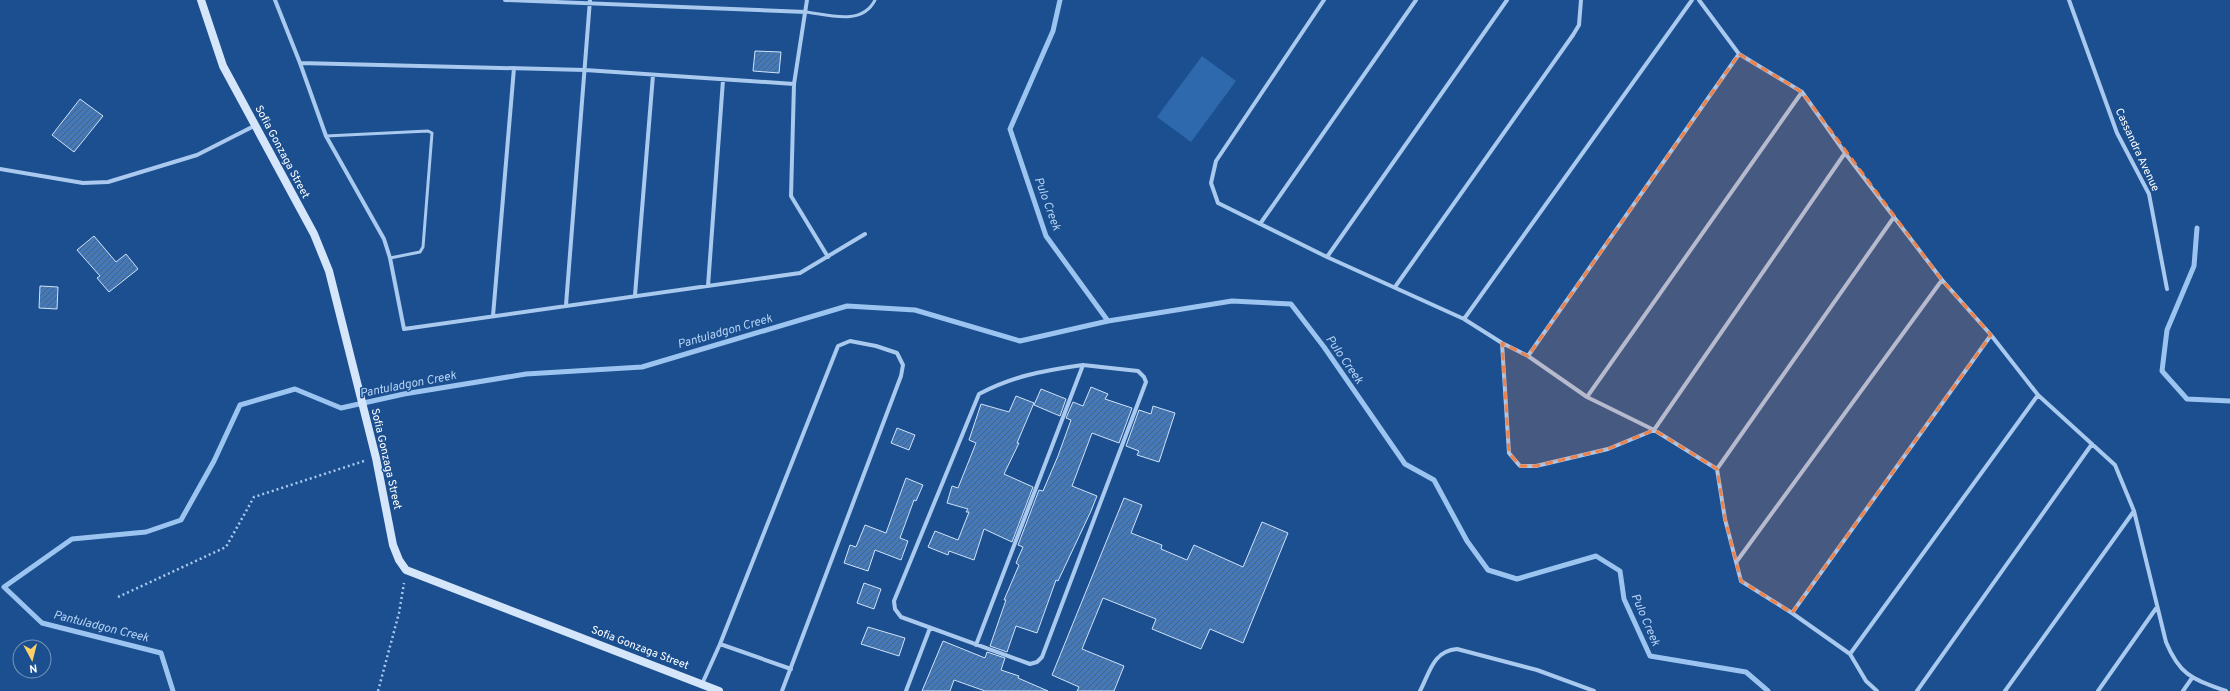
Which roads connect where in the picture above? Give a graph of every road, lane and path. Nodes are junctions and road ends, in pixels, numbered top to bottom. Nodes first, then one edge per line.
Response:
1 (201, 0) edge
2 (275, 0) edge
3 (505, 0) edge
4 (807, 0) edge
5 (876, 0) edge
6 (1324, 0) edge
7 (1416, 0) edge
8 (1507, 0) edge
9 (1581, 0) edge
10 (1692, 0) edge
11 (1699, 0) edge
12 (2070, 0) edge
13 (590, 2) edge
14 (806, 12) junction
15 (1739, 54) junction
16 (300, 62) junction
17 (514, 68) junction
18 (585, 70) junction
19 (653, 75) junction
20 (723, 80) junction
21 (794, 84) junction
22 (1802, 92) junction
23 (257, 125) junction
24 (326, 136) junction
25 (1845, 152) junction
26 (0, 169) edge
27 (1894, 217) junction
28 (1260, 224) junction
29 (865, 234) dead end
30 (828, 257) junction
31 (1327, 257) junction
32 (390, 258) junction
33 (1942, 280) junction
34 (708, 286) junction
35 (1396, 287) junction
36 (2167, 289) dead end
37 (635, 295) junction
38 (566, 305) junction
39 (493, 316) junction
40 (1464, 319) junction
41 (1991, 335) junction
42 (1502, 343) junction
43 (1528, 356) junction
44 (1083, 365) junction
45 (2038, 395) junction
46 (1587, 397) junction
47 (1654, 430) junction
48 (2092, 444) junction
49 (376, 458) junction
50 (1717, 469) junction
51 (2134, 512) junction
52 (1737, 561) junction
53 (406, 570) junction
54 (118, 597) dead end
55 (2157, 607) junction
56 (1792, 613) junction
57 (930, 628) junction
58 (720, 644) junction
59 (976, 645) junction
60 (1850, 654) junction
61 (790, 669) junction
62 (2192, 678) junction
63 (702, 684) junction
64 (378, 691) edge
65 (719, 691) edge
66 (782, 691) edge
67 (908, 691) edge
68 (1420, 691) edge
69 (1594, 691) edge
70 (1877, 691) edge
71 (1917, 691) edge
72 (2005, 691) edge
73 (2098, 691) edge
74 (2183, 691) edge
75 (2226, 691) edge

1 - 23 street, Sofia Gonzaga Street
2 - 16 street
3 - 13 street
4 - 14 street
5 - 14 lane
6 - 28 street
7 - 28 street
8 - 31 street
9 - 35 street
10 - 40 street
11 - 15 street
12 - 36 street, Cassandra Avenue
13 - 14 street
13 - 18 street
14 - 21 street
15 - 22 street
15 - 43 street
16 - 17 street
16 - 24 street
17 - 18 street
17 - 39 street
18 - 19 street
18 - 38 street
19 - 20 street
19 - 37 street
20 - 21 street
20 - 34 street
21 - 30 street
22 - 25 street
22 - 46 street
23 - 26 street
23 - 49 street, Sofia Gonzaga Street
24 - 32 street
24 - 32 lane
25 - 27 street
25 - 47 street
27 - 33 street
27 - 50 street
28 - 31 street
29 - 30 street
30 - 34 street
31 - 35 street
32 - 39 street
33 - 41 street
33 - 52 street
34 - 37 street
35 - 40 street
37 - 38 street
38 - 39 street
40 - 42 street
41 - 45 street
41 - 56 street
42 - 43 street
42 - 47 street
43 - 46 street
44 - 57 street
44 - 59 street
44 - 59 street
45 - 48 street
45 - 60 street
46 - 47 street
47 - 50 street
48 - 51 street
48 - 71 street
49 - 53 street, Sofia Gonzaga Street
49 - 54 path
50 - 52 street
51 - 55 street
51 - 72 street
52 - 56 street
53 - 63 street, Sofia Gonzaga Street
53 - 64 path
55 - 62 street
55 - 73 street
56 - 60 street
57 - 59 street
57 - 67 street
58 - 61 street
58 - 61 street
58 - 63 street
60 - 70 street
61 - 66 street
62 - 74 street
62 - 75 street
63 - 65 street, Sofia Gonzaga Street
68 - 69 street

